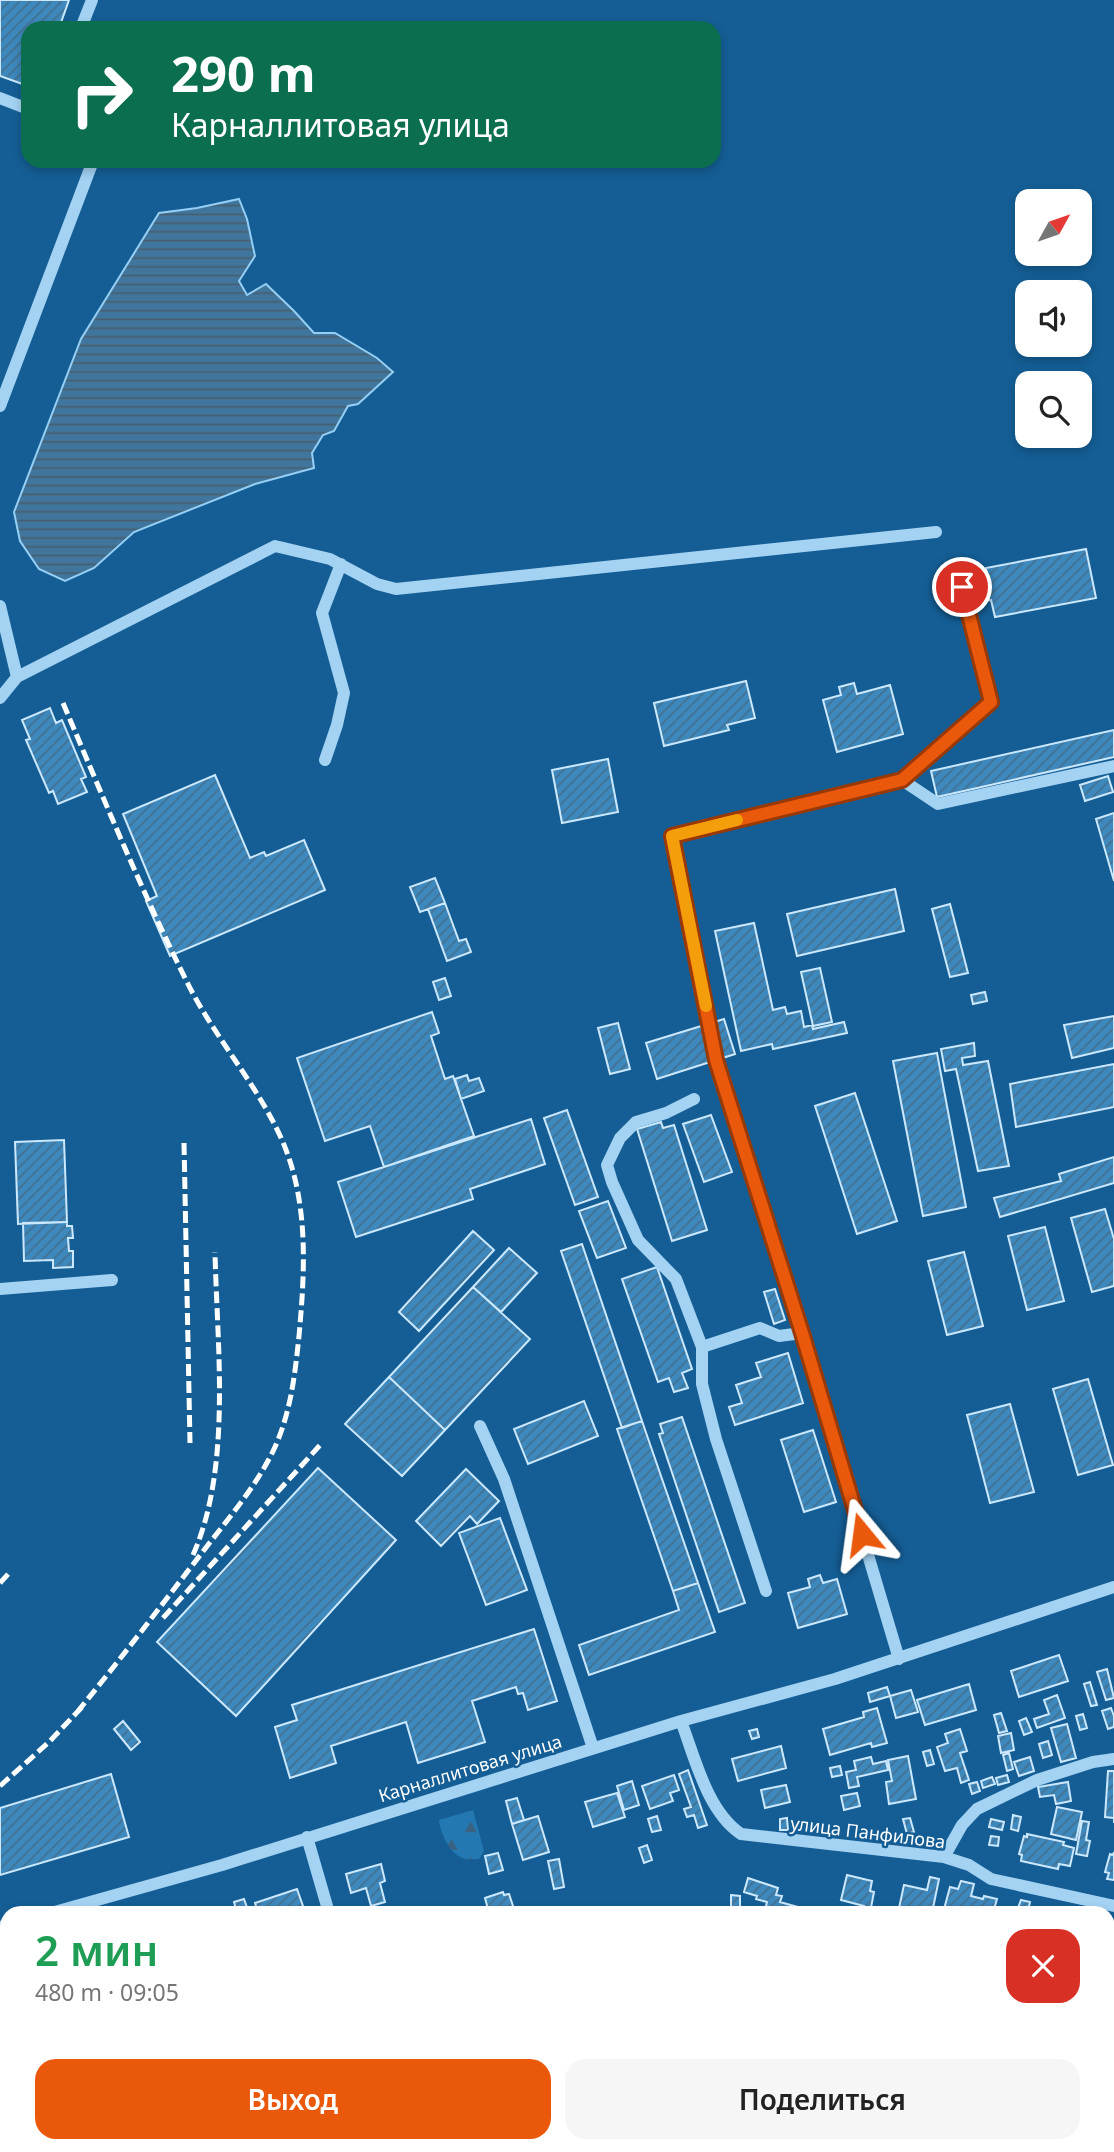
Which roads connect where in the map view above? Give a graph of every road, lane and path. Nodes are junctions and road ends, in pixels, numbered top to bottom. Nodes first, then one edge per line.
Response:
1 (92, 0) edge
2 (84, 21) edge
3 (0, 98) edge
4 (21, 106) edge
5 (90, 168) edge
6 (0, 406) edge
7 (936, 532) dead end
8 (341, 565) junction
9 (962, 587) dead end
10 (0, 606) edge
11 (17, 677) junction
12 (0, 698) edge
13 (325, 760) dead end
14 (1114, 766) edge
15 (902, 780) junction
16 (695, 1099) dead end
17 (112, 1280) dead end
18 (0, 1289) edge
19 (802, 1333) junction
20 (702, 1347) junction
21 (480, 1426) dead end
22 (1114, 1587) edge
23 (766, 1591) dead end
24 (899, 1659) junction
25 (681, 1721) junction
26 (593, 1748) junction
27 (1114, 1759) edge
28 (307, 1837) junction
29 (944, 1857) junction
30 (75, 1906) edge
31 (327, 1906) edge
32 (1114, 1906) edge

1 - 2 street
3 - 4 street
5 - 6 street
7 - 8 street
8 - 11 street
8 - 13 street
9 - 15 street
10 - 11 street
11 - 12 street
14 - 15 street
15 - 19 street
16 - 20 street
17 - 18 street
19 - 20 street
19 - 24 street
20 - 23 street
21 - 26 street
22 - 24 street, Карналлитовая улица
24 - 25 street, Карналлитовая улица
25 - 26 street, Карналлитовая улица
25 - 29 street, улица Панфилова
26 - 28 street, Карналлитовая улица
27 - 29 street
28 - 30 street, Карналлитовая улица
28 - 31 street
29 - 32 street, улица Панфилова

